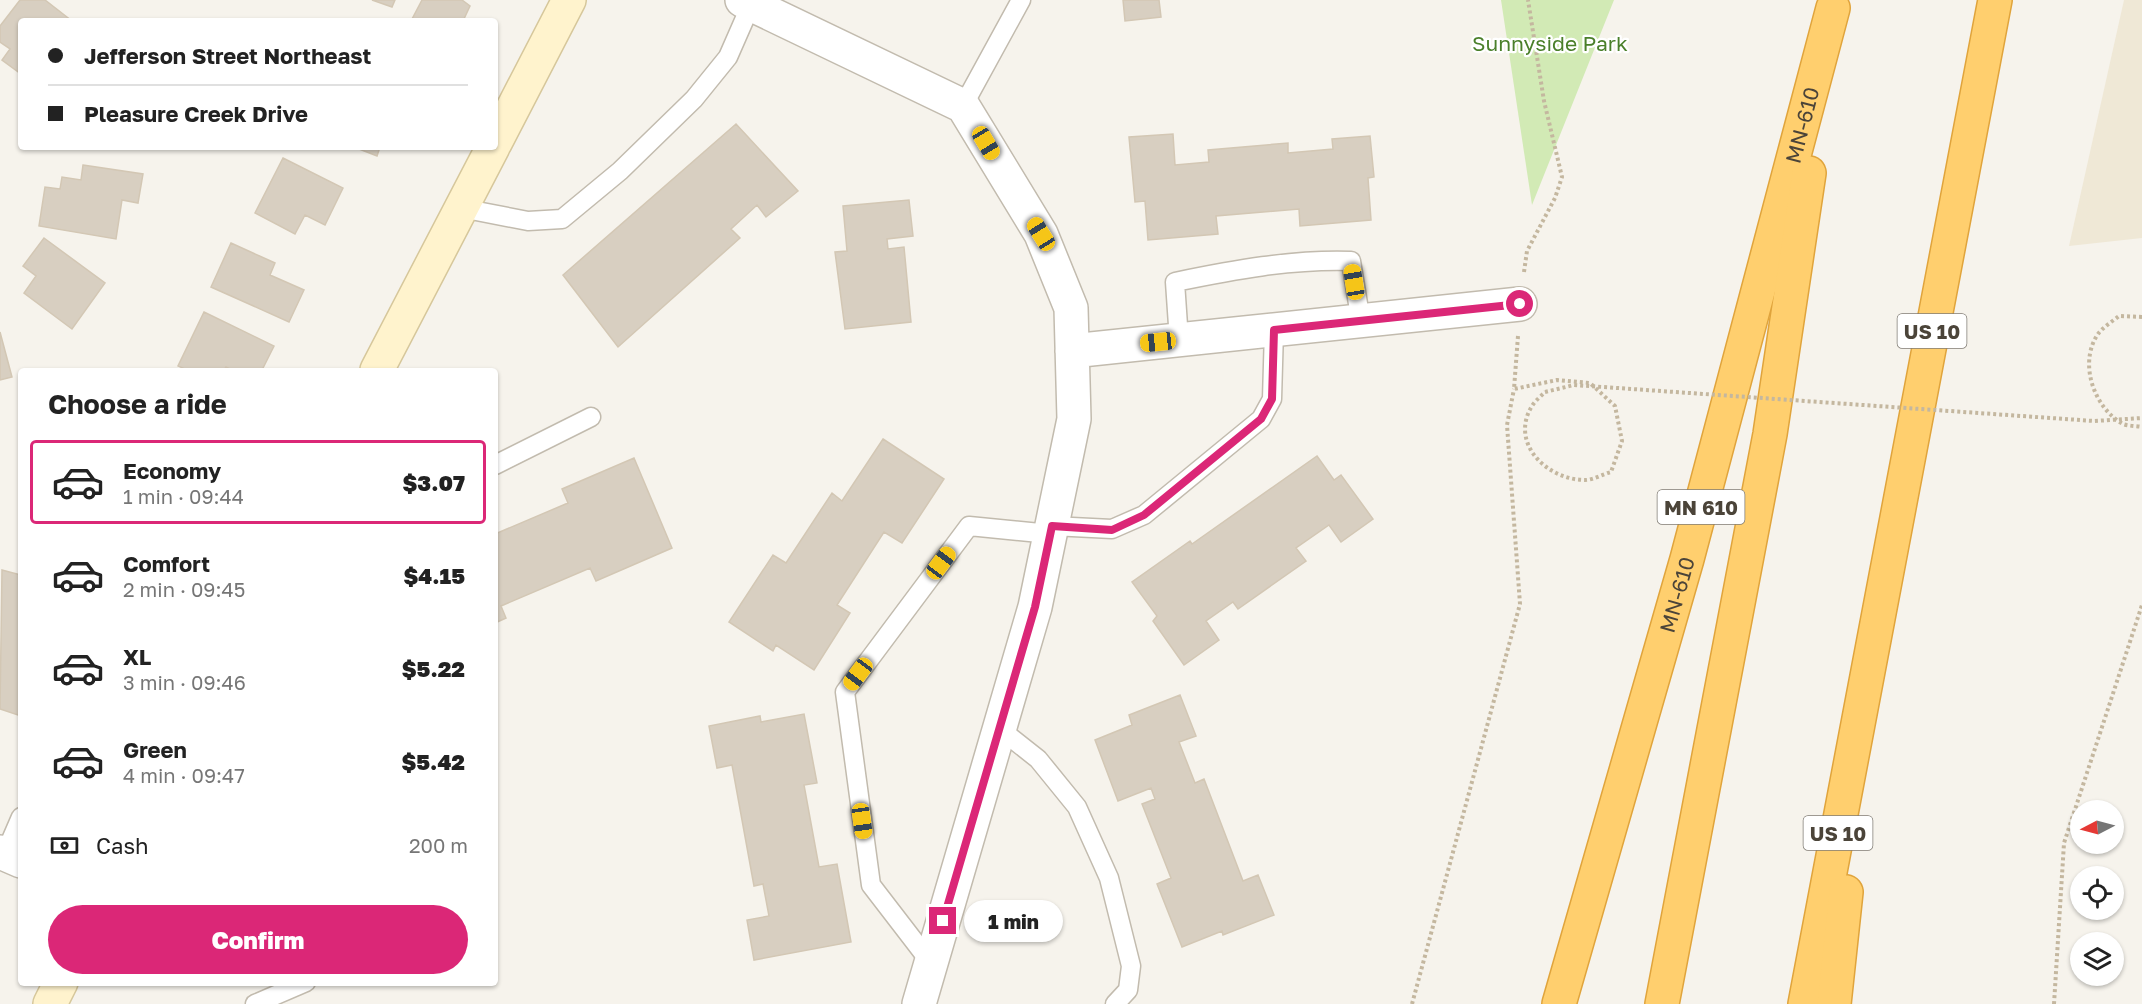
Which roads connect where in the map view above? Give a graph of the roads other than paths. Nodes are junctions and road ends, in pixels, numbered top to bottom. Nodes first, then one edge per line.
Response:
1 (569, 0) edge
2 (1021, 0) edge
3 (1995, 0) edge
4 (748, 1) edge
5 (1834, 4) edge
6 (963, 106) junction
7 (498, 137) edge
8 (491, 150) edge
9 (461, 208) junction
10 (1520, 304) road end
11 (1361, 322) junction
12 (1274, 330) junction
13 (1179, 340) junction
14 (1072, 351) junction
15 (378, 368) edge
16 (591, 417) dead end
17 (498, 464) edge
18 (1051, 530) junction
19 (1870, 662) junction
20 (1000, 729) junction
21 (18, 827) edge
22 (9, 856) edge
23 (931, 963) junction
24 (59, 986) edge
25 (297, 986) edge
26 (50, 1004) edge
27 (255, 1004) edge
28 (919, 1004) edge
29 (1115, 1004) edge
30 (1559, 1004) edge
31 (1662, 1004) edge
32 (1805, 1004) edge
33 (1834, 1004) edge

1 - 7 street
2 - 6 lane
3 - 19 highway, US 10
4 - 6 street
4 - 9 lane
5 - 30 highway, MN-610 / MN 610
5 - 31 highway
6 - 14 street
8 - 9 street
9 - 15 street
10 - 11 street
11 - 12 street
11 - 13 lane
12 - 13 street
12 - 18 lane
13 - 14 street
14 - 18 street
16 - 17 lane
18 - 20 street
18 - 23 lane
19 - 32 highway, US 10
19 - 33 highway
20 - 23 street
20 - 29 lane
21 - 22 lane
23 - 28 street
24 - 26 street
25 - 27 lane

